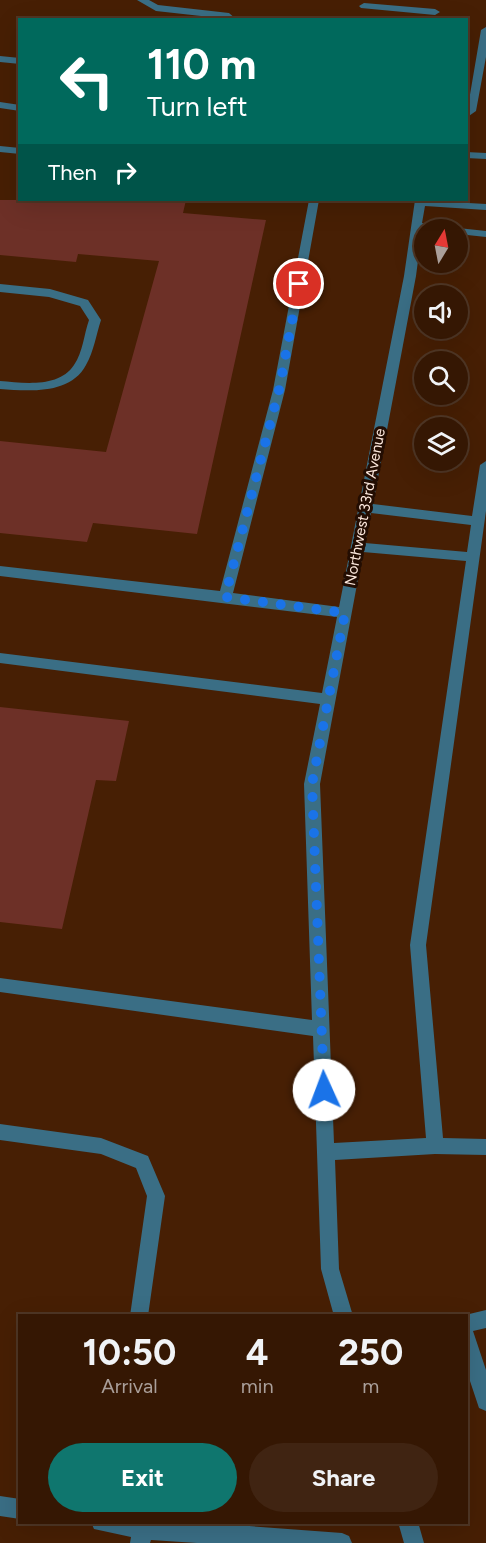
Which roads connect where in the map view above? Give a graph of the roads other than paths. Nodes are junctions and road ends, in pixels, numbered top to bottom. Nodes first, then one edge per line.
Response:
1 (142, 0) edge
2 (438, 0) edge
3 (365, 3) edge
4 (434, 16) edge
5 (230, 18) edge
6 (361, 18) edge
7 (486, 30) edge
8 (0, 59) edge
9 (18, 61) edge
10 (0, 105) edge
11 (18, 108) edge
12 (468, 113) edge
13 (0, 148) edge
14 (18, 151) edge
15 (468, 154) edge
16 (486, 156) edge
17 (314, 201) edge
18 (420, 201) edge
19 (486, 207) edge
20 (418, 219) edge
21 (468, 232) edge
22 (486, 234) edge
23 (414, 247) edge
24 (0, 288) edge
25 (0, 385) edge
26 (486, 465) edge
27 (483, 506) edge
28 (365, 508) junction
29 (478, 521) junction
30 (358, 547) junction
31 (472, 557) junction
32 (0, 571) edge
33 (478, 577) edge
34 (225, 597) junction
35 (345, 613) junction
36 (0, 658) edge
37 (328, 699) junction
38 (0, 985) edge
39 (321, 1029) junction
40 (0, 1132) edge
41 (435, 1146) junction
42 (486, 1147) edge
43 (326, 1152) junction
44 (139, 1314) edge
45 (343, 1314) edge
46 (486, 1319) edge
47 (468, 1323) edge
48 (468, 1342) edge
49 (486, 1401) edge
50 (0, 1506) edge
51 (18, 1509) edge
52 (109, 1524) edge
53 (409, 1524) edge
54 (141, 1536) edge
55 (342, 1543) edge
56 (414, 1543) edge

1 - 5 street
2 - 4 street
3 - 4 street
3 - 6 street
7 - 12 street
8 - 9 street
10 - 11 street
13 - 14 street
15 - 16 street
17 - 34 street
18 - 19 street
18 - 20 street, Northwest 33rd Avenue
21 - 22 street
23 - 28 street, Northwest 33rd Avenue
24 - 25 street
26 - 27 street
27 - 29 street
28 - 29 street
28 - 30 street, Northwest 33rd Avenue
29 - 31 street
30 - 31 street
30 - 35 street, Northwest 33rd Avenue
31 - 33 street
32 - 34 street
33 - 41 street
34 - 35 street
35 - 37 street, Northwest 33rd Avenue
36 - 37 street
37 - 39 street, Northwest 33rd Avenue
38 - 39 street
39 - 43 street, Northwest 33rd Avenue
40 - 44 street
41 - 42 street
41 - 43 street
43 - 45 street, Northwest 33rd Avenue
46 - 47 street
48 - 49 street
50 - 51 street
52 - 54 street
53 - 56 street
54 - 55 street

